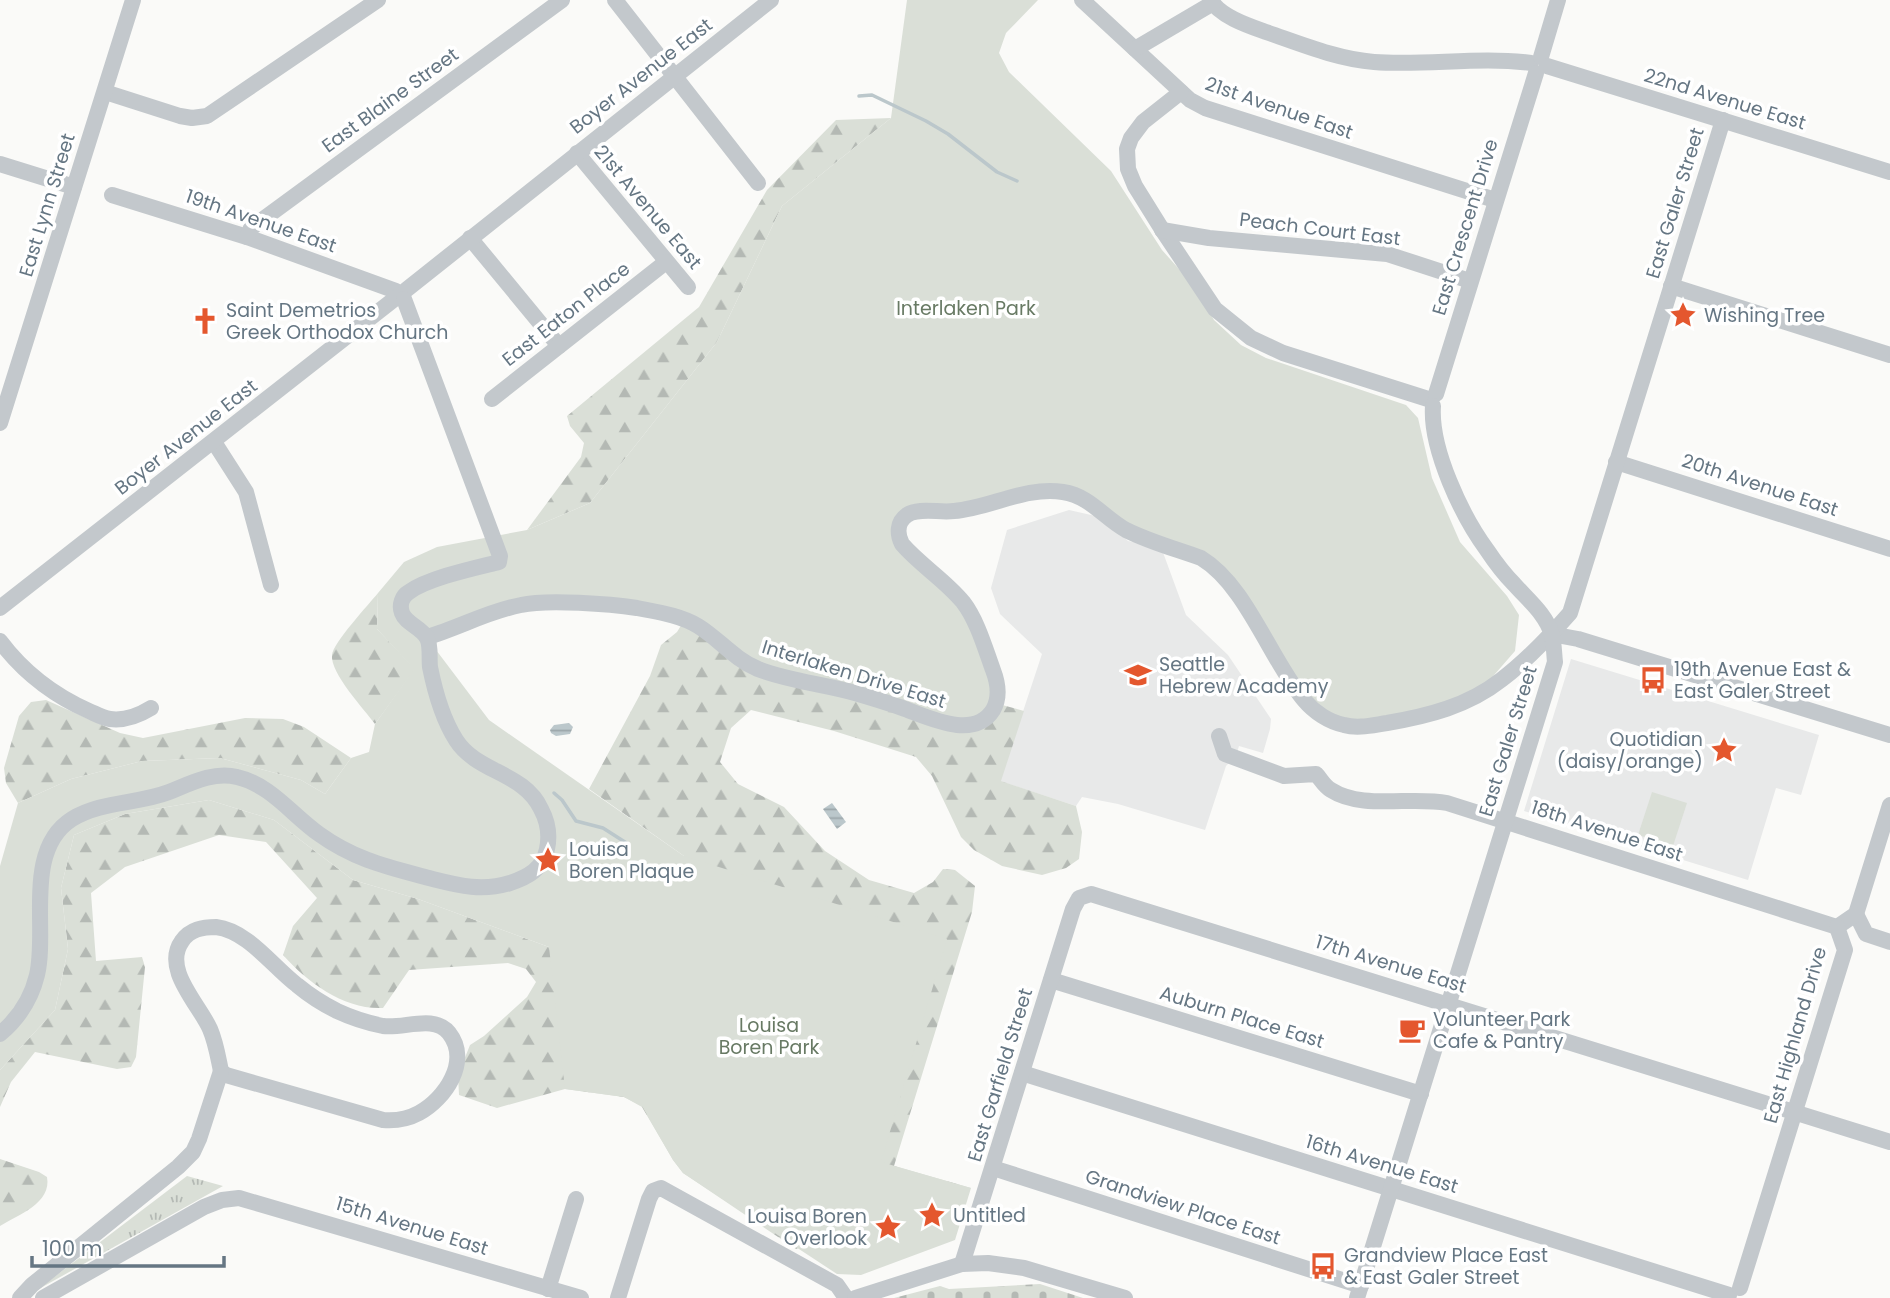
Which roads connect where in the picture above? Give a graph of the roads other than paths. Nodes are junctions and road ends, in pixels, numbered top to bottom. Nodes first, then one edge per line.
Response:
1 (133, 0) edge
2 (377, 0) edge
3 (562, 0) edge
4 (615, 0) edge
5 (771, 0) edge
6 (1082, 0) edge
7 (1558, 0) edge
8 (1212, 2) edge
9 (1135, 49) junction
10 (1539, 65) junction
11 (673, 76) junction
12 (105, 92) junction
13 (1181, 92) junction
14 (1723, 120) junction
15 (577, 153) junction
16 (0, 163) edge
17 (1890, 172) edge
18 (758, 183) dead end
19 (74, 187) junction
20 (112, 195) dead end
21 (1495, 200) junction
22 (1162, 230) junction
23 (247, 237) junction
24 (470, 238) junction
25 (666, 262) junction
26 (1471, 281) junction
27 (1671, 286) junction
28 (688, 287) dead end
29 (401, 294) junction
30 (559, 346) junction
31 (1890, 355) edge
32 (492, 399) dead end
33 (1432, 400) junction
34 (0, 424) edge
35 (214, 442) junction
36 (1616, 462) junction
37 (1890, 548) edge
38 (271, 585) dead end
39 (0, 608) edge
40 (1551, 634) junction
41 (427, 638) junction
42 (0, 642) edge
43 (151, 708) dead end
44 (1890, 735) edge
45 (1219, 736) dead end
46 (1890, 805) edge
47 (1506, 820) junction
48 (1079, 898) joint
49 (1856, 914) junction
50 (1837, 927) junction
51 (1890, 942) edge
52 (1051, 980) junction
53 (1449, 1004) junction
54 (0, 1034) edge
55 (221, 1071) junction
56 (1023, 1073) junction
57 (1421, 1094) junction
58 (1795, 1112) junction
59 (1890, 1142) edge
60 (993, 1168) junction
61 (1391, 1189) junction
62 (576, 1199) dead end
63 (962, 1264) junction
64 (541, 1291) edge
65 (1359, 1292) edge
66 (1736, 1295) edge
67 (20, 1298) edge
68 (45, 1298) edge
69 (581, 1298) edge
70 (618, 1298) edge
71 (846, 1298) edge
72 (855, 1298) edge
73 (1125, 1298) edge

1 - 12 street, East Lynn Street
2 - 12 street
3 - 23 street, East Blaine Street
4 - 11 street
5 - 11 street, Boyer Avenue East
6 - 9 street, 21st Avenue East
7 - 10 street, East Crescent Drive
8 - 9 street
8 - 10 street, 22nd Avenue East
9 - 13 street, 21st Avenue East
10 - 14 street, 22nd Avenue East
10 - 21 street, East Crescent Drive
11 - 15 street, Boyer Avenue East
11 - 18 street
12 - 19 street, East Lynn Street
13 - 21 street, 21st Avenue East
13 - 22 street
14 - 17 street, 22nd Avenue East
14 - 27 street, East Galer Street
15 - 24 street, Boyer Avenue East
15 - 25 street, 21st Avenue East
16 - 19 street
19 - 34 street, East Lynn Street
20 - 23 street, 19th Avenue East
21 - 26 street, East Crescent Drive
22 - 26 street, Peach Court East
22 - 33 street
23 - 29 street, 19th Avenue East
24 - 29 street, Boyer Avenue East
24 - 30 street
25 - 28 street, 21st Avenue East
25 - 30 street, East Eaton Place
26 - 33 street, East Crescent Drive
27 - 31 street
27 - 36 street, East Galer Street
29 - 35 street, Boyer Avenue East
29 - 41 street
30 - 32 street, East Eaton Place
33 - 40 street, East Crescent Drive
35 - 38 street
35 - 39 street, Boyer Avenue East
36 - 37 street, 20th Avenue East
36 - 40 street, East Galer Street
40 - 41 street, Interlaken Drive East
40 - 44 street
40 - 47 street, East Galer Street
41 - 54 street
42 - 43 street
45 - 47 street, 18th Avenue East
46 - 49 street
47 - 50 street, 18th Avenue East
47 - 53 street, East Galer Street
48 - 52 street, East Garfield Street
48 - 53 street, 17th Avenue East
49 - 50 street, East Highland Drive
49 - 51 street
50 - 58 street, East Highland Drive
52 - 56 street, East Garfield Street
52 - 57 street, Auburn Place East
53 - 57 street, East Galer Street
53 - 58 street, 17th Avenue East
55 - 55 street
55 - 67 street
56 - 60 street, East Garfield Street
56 - 61 street, 16th Avenue East
57 - 61 street, East Galer Street
58 - 59 street, 17th Avenue East
58 - 66 street, East Highland Drive
60 - 63 street, East Garfield Street
60 - 65 street, Grandview Place East
61 - 65 street, East Galer Street
61 - 66 street, 16th Avenue East
62 - 64 street
63 - 72 street
63 - 73 street
64 - 68 street, 15th Avenue East
64 - 69 street, 15th Avenue East
70 - 71 street

